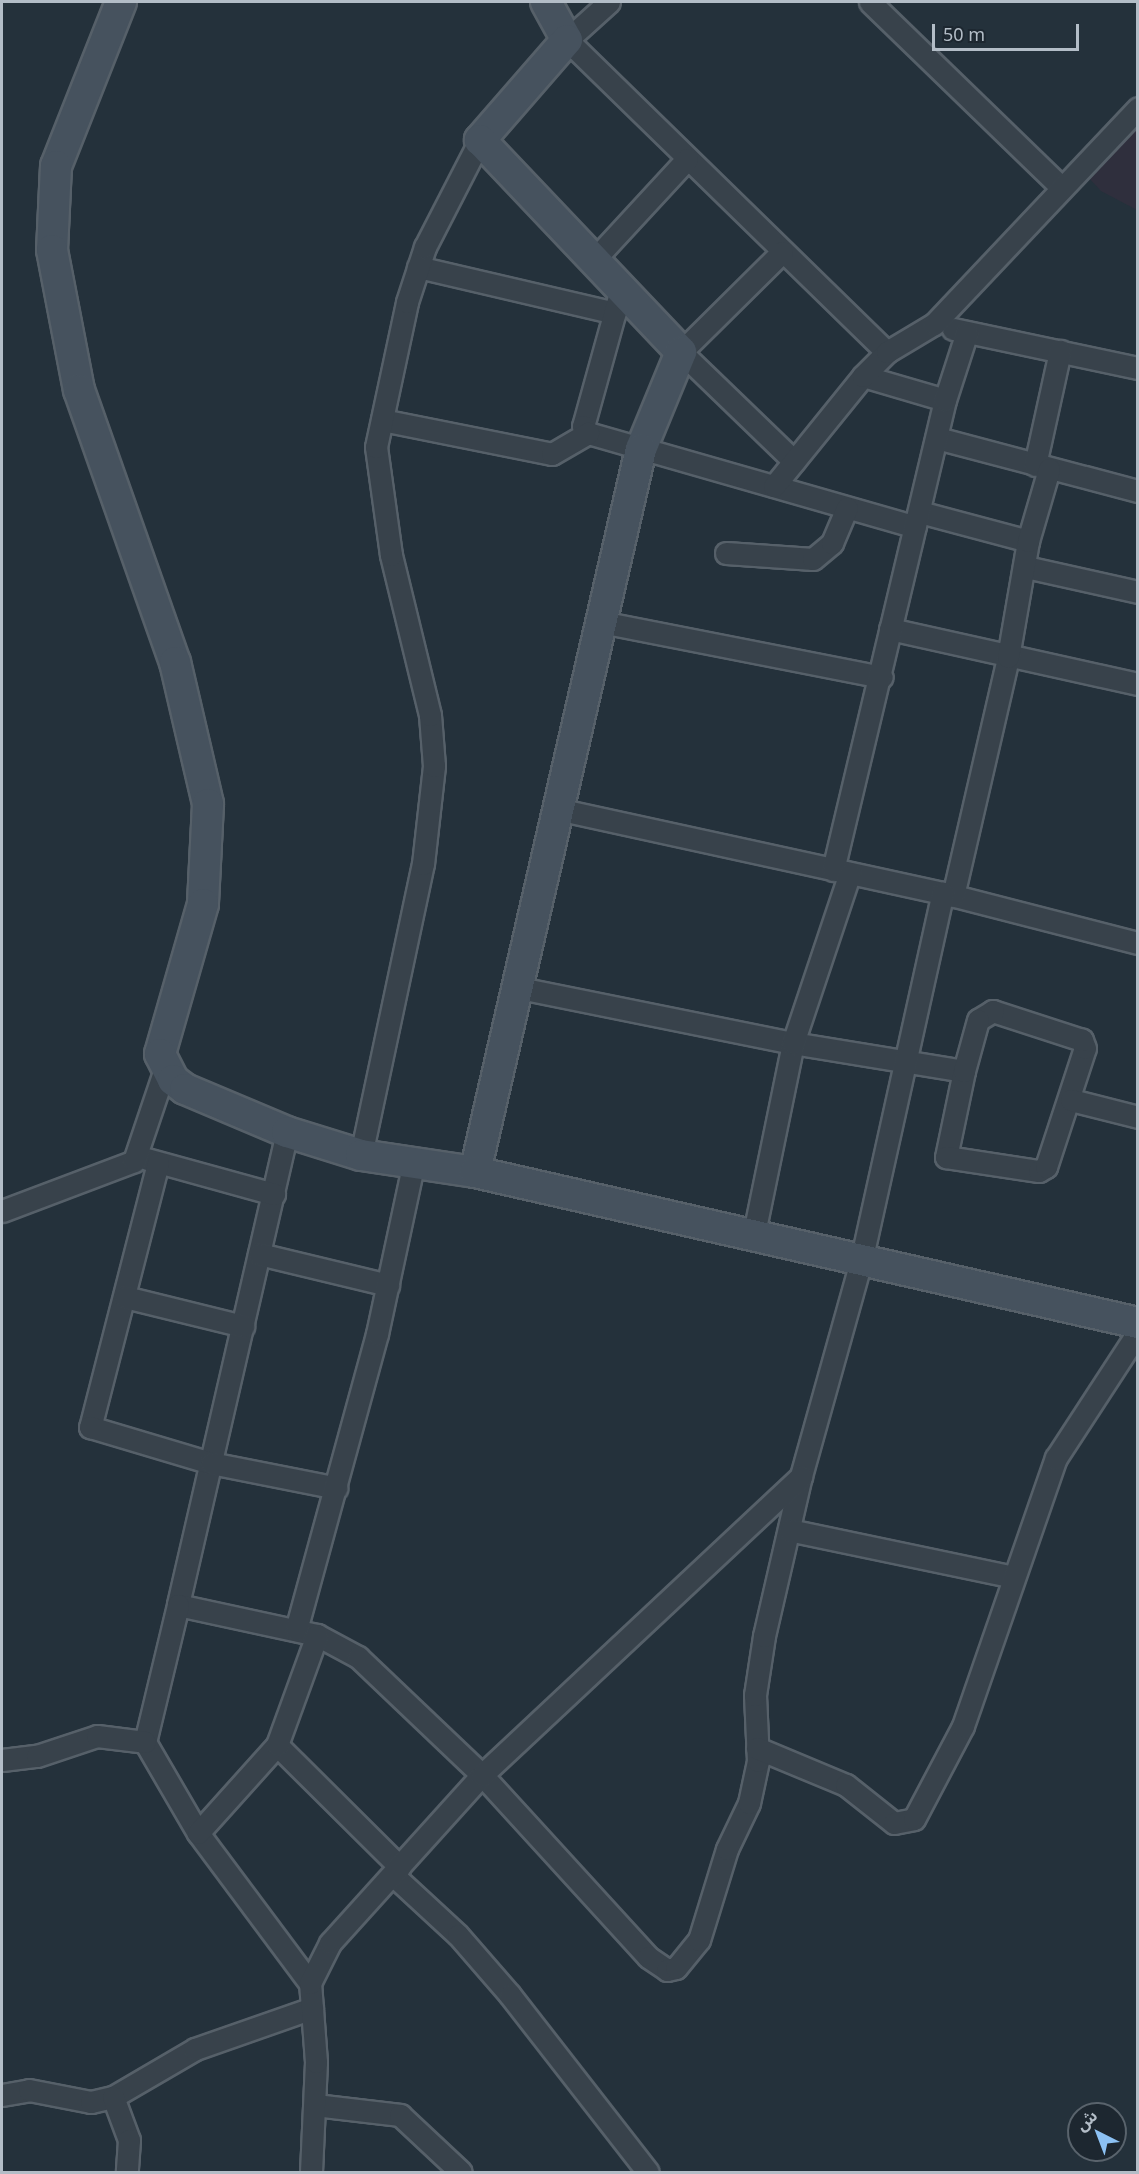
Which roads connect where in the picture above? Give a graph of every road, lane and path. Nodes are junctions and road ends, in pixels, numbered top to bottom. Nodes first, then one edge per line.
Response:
1 (121, 2) edge
2 (546, 2) edge
3 (609, 2) edge
4 (870, 2) edge
5 (567, 40) junction
6 (1137, 108) edge
7 (480, 140) junction
8 (687, 159) junction
9 (1060, 186) junction
10 (783, 252) junction
11 (592, 262) junction
12 (418, 267) junction
13 (618, 303) junction
14 (934, 324) junction
15 (967, 332) junction
16 (1060, 351) junction
17 (681, 352) junction
18 (887, 352) junction
19 (1137, 368) edge
20 (863, 376) junction
21 (945, 400) junction
22 (382, 420) junction
23 (588, 433) junction
24 (937, 438) junction
25 (641, 449) junction
26 (794, 461) junction
27 (1042, 467) junction
28 (774, 486) junction
29 (1137, 491) edge
30 (847, 508) junction
31 (917, 519) junction
32 (1028, 541) junction
33 (726, 553) dead end
34 (1026, 567) junction
35 (1137, 592) edge
36 (602, 622) junction
37 (890, 629) junction
38 (1008, 657) junction
39 (882, 677) junction
40 (1137, 682) edge
41 (557, 808) junction
42 (842, 871) junction
43 (948, 894) junction
44 (1137, 943) edge
45 (515, 987) junction
46 (793, 1043) junction
47 (903, 1062) junction
48 (165, 1069) junction
49 (964, 1071) junction
50 (1071, 1100) junction
51 (1137, 1117) edge
52 (287, 1132) junction
53 (361, 1155) junction
54 (138, 1156) junction
55 (159, 1163) junction
56 (413, 1166) junction
57 (475, 1172) junction
58 (274, 1194) junction
59 (2, 1211) edge
60 (753, 1238) junction
61 (260, 1254) junction
62 (862, 1257) junction
63 (388, 1285) junction
64 (124, 1297) junction
65 (1137, 1323) edge
66 (243, 1326) junction
67 (1137, 1332) edge
68 (211, 1463) junction
69 (801, 1476) junction
70 (337, 1488) junction
71 (789, 1530) junction
72 (1013, 1577) junction
73 (178, 1605) junction
74 (296, 1630) junction
75 (317, 1635) junction
76 (145, 1742) junction
77 (277, 1745) junction
78 (757, 1748) junction
79 (2, 1760) edge
80 (482, 1775) junction
81 (198, 1833) junction
82 (396, 1871) junction
83 (310, 1983) junction
84 (312, 2008) junction
85 (2, 2095) edge
86 (113, 2097) junction
87 (315, 2105) junction
88 (127, 2172) edge
89 (311, 2172) edge
90 (461, 2172) edge
91 (648, 2172) edge

1 - 48 street
2 - 5 street
3 - 5 street
4 - 9 street
5 - 7 street
5 - 8 street
6 - 9 street
7 - 11 street
7 - 12 street
8 - 10 street
8 - 11 street
9 - 14 street
10 - 17 street
10 - 18 street
11 - 13 street
12 - 13 street
12 - 22 street
13 - 17 street
13 - 23 street
14 - 15 street
14 - 18 street
15 - 16 street
15 - 21 street
16 - 19 street
16 - 27 street
17 - 25 street
17 - 26 street
18 - 20 street
20 - 21 street
20 - 26 street
21 - 24 street
22 - 23 street
22 - 53 street
23 - 25 street
24 - 27 street
24 - 31 street
25 - 28 street
25 - 36 street
26 - 28 street
27 - 29 street
27 - 32 street
28 - 30 street
30 - 31 street
30 - 33 street
31 - 32 street
31 - 37 street
32 - 34 street
34 - 35 street
34 - 38 street
36 - 39 street
36 - 41 street
37 - 38 street
37 - 39 street
38 - 40 street
38 - 43 street
39 - 42 street
41 - 42 street
41 - 45 street
42 - 43 street
42 - 46 street
43 - 44 street
43 - 47 street
45 - 46 street
45 - 57 street
46 - 47 street
46 - 60 street
47 - 49 street
47 - 62 street
48 - 52 street
48 - 54 street
49 - 50 street
49 - 50 street
50 - 51 street
52 - 53 street
52 - 58 street
53 - 56 street
54 - 55 street
54 - 59 street
55 - 58 street
55 - 64 street
56 - 57 street
56 - 63 street
57 - 60 street
58 - 61 street
60 - 62 street
61 - 63 street
61 - 66 street
62 - 65 street
62 - 69 street
63 - 70 street
64 - 66 street
64 - 68 street
66 - 68 street
67 - 72 street
68 - 70 street
68 - 73 street
69 - 71 street
69 - 80 street
70 - 74 street
71 - 72 street
71 - 78 street
72 - 78 street
73 - 74 street
73 - 76 street
74 - 75 street
75 - 77 street
75 - 80 street
76 - 79 street
76 - 81 street
77 - 81 street
77 - 82 street
78 - 80 street
80 - 82 street
81 - 83 street
82 - 83 street
82 - 91 street
83 - 84 street
84 - 86 street
84 - 87 street
85 - 86 street
86 - 88 street
87 - 89 street
87 - 90 street

